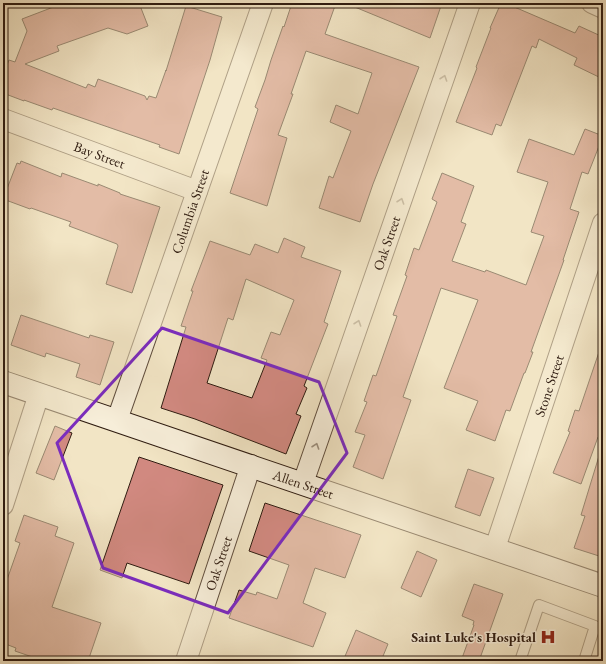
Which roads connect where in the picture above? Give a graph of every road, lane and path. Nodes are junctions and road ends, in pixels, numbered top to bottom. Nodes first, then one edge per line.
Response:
1 (263, 3) edge
2 (470, 3) edge
3 (592, 3) edge
4 (603, 8) edge
5 (3, 119) edge
6 (197, 191) junction
7 (603, 223) edge
8 (3, 382) edge
9 (39, 394) junction
10 (117, 420) junction
11 (251, 465) junction
12 (303, 483) junction
13 (3, 505) edge
14 (495, 548) junction
15 (603, 586) edge
16 (186, 661) edge
17 (520, 661) edge
18 (584, 661) edge

1 - 6 street, Columbia Street
12 -> 2 street, Oak Street
3 - 4 street
5 - 6 street, Bay Street
6 - 10 street, Columbia Street
7 - 14 street, Stone Street
8 - 9 street, Allen Street
9 - 10 street, Allen Street
9 - 13 street
10 - 11 street, Allen Street
11 - 12 street, Allen Street
11 - 16 street, Oak Street
12 - 14 street, Allen Street
14 - 15 street, Allen Street
17 - 18 lane

